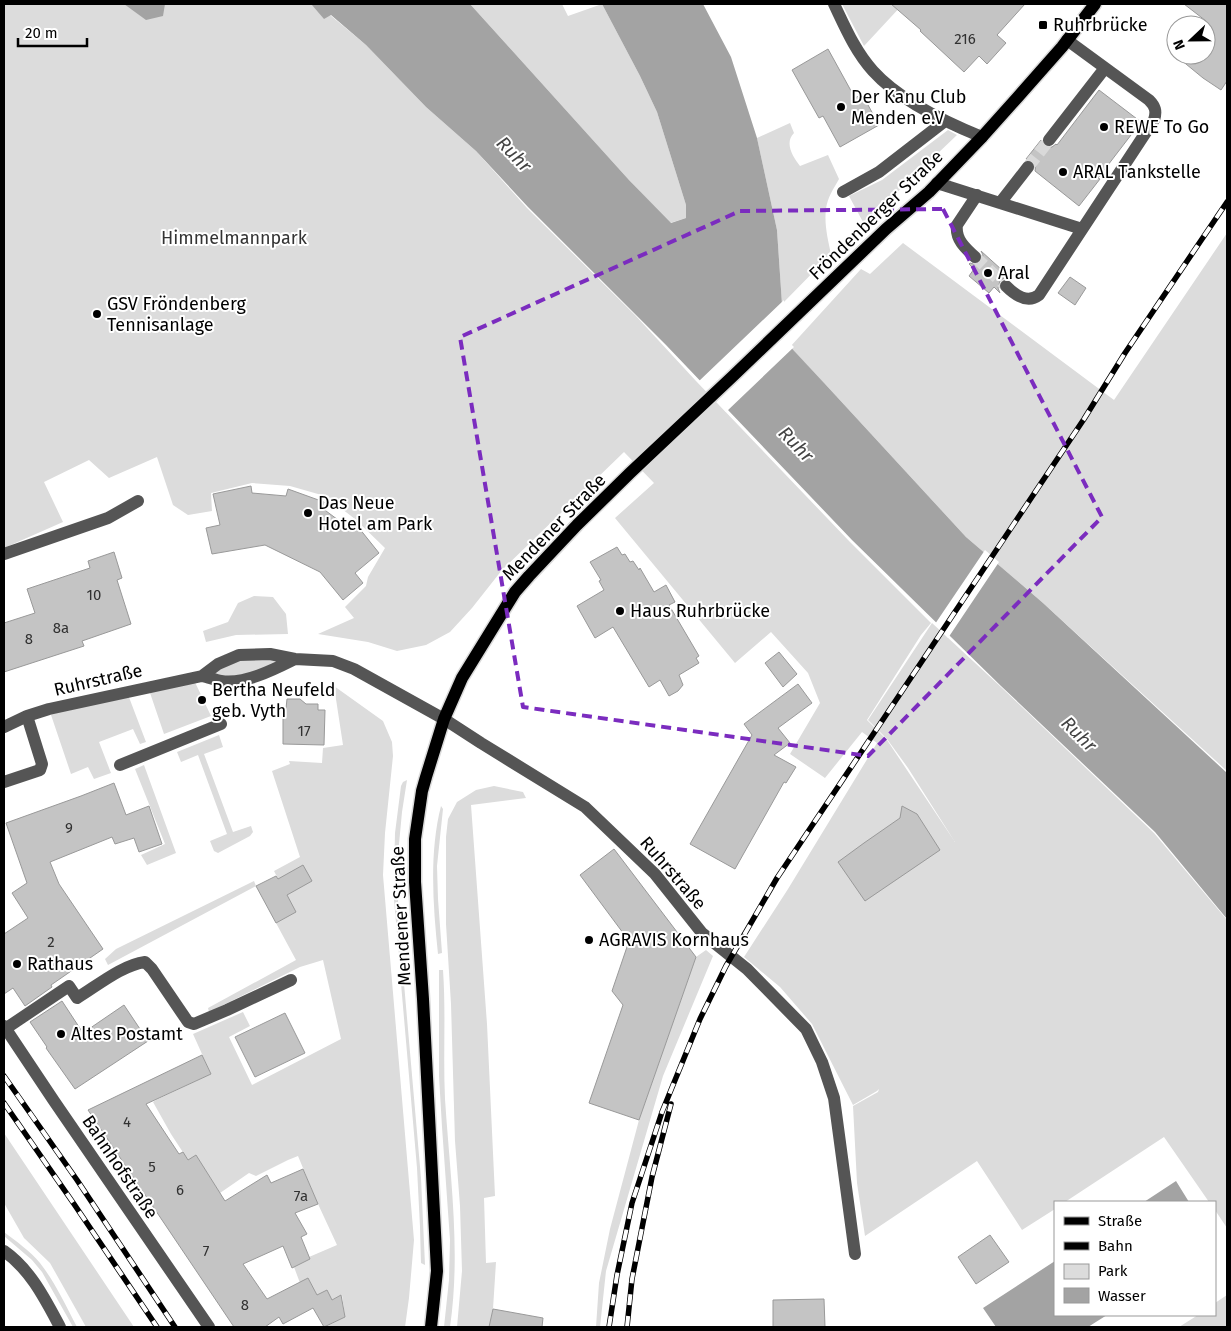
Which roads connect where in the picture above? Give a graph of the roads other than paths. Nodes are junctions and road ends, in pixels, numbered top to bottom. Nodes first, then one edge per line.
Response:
1 (834, 4) edge
2 (1095, 4) edge
3 (1067, 40) junction
4 (1105, 68) junction
5 (945, 121) junction
6 (982, 137) junction
7 (1049, 140) tunnel mouth
8 (1028, 166) tunnel mouth
9 (937, 183) junction
10 (843, 192) dead end
11 (977, 195) junction
12 (1000, 203) junction
13 (1082, 228) junction
14 (975, 257) tunnel mouth
15 (1006, 286) tunnel mouth
16 (733, 376) joint
17 (138, 501) dead end
18 (4, 554) edge
19 (295, 659) junction
20 (202, 676) junction
21 (27, 716) junction
22 (444, 718) junction
23 (221, 724) dead end
24 (4, 727) edge
25 (120, 765) dead end
26 (4, 782) edge
27 (291, 980) dead end
28 (4, 1027) edge
29 (4, 1251) edge
30 (855, 1254) dead end
31 (60, 1327) edge
32 (209, 1327) edge
33 (431, 1327) edge

1 - 5 street
2 - 3 main road, Fröndenberger Straße
3 - 4 street
3 - 6 main road, Fröndenberger Straße
4 - 7 street
4 - 13 street
5 - 6 street
5 - 10 street
6 - 9 main road, Fröndenberger Straße
8 - 12 street
9 - 11 street
9 - 16 main road, Fröndenberger Straße
11 - 12 street
11 - 14 street
12 - 13 street
13 - 15 street
16 - 22 main road, Mendener Straße
17 - 18 street
19 - 20 street, Ruhrstraße
19 - 20 street, Ruhrstraße
19 - 22 street, Ruhrstraße
20 - 21 street, Ruhrstraße
21 - 24 street, Ruhrstraße
21 - 26 street
22 - 30 street, Ruhrstraße
22 - 33 main road, Mendener Straße
23 - 25 street
27 - 28 street
28 - 32 street, Bahnhofstraße
29 - 31 street

